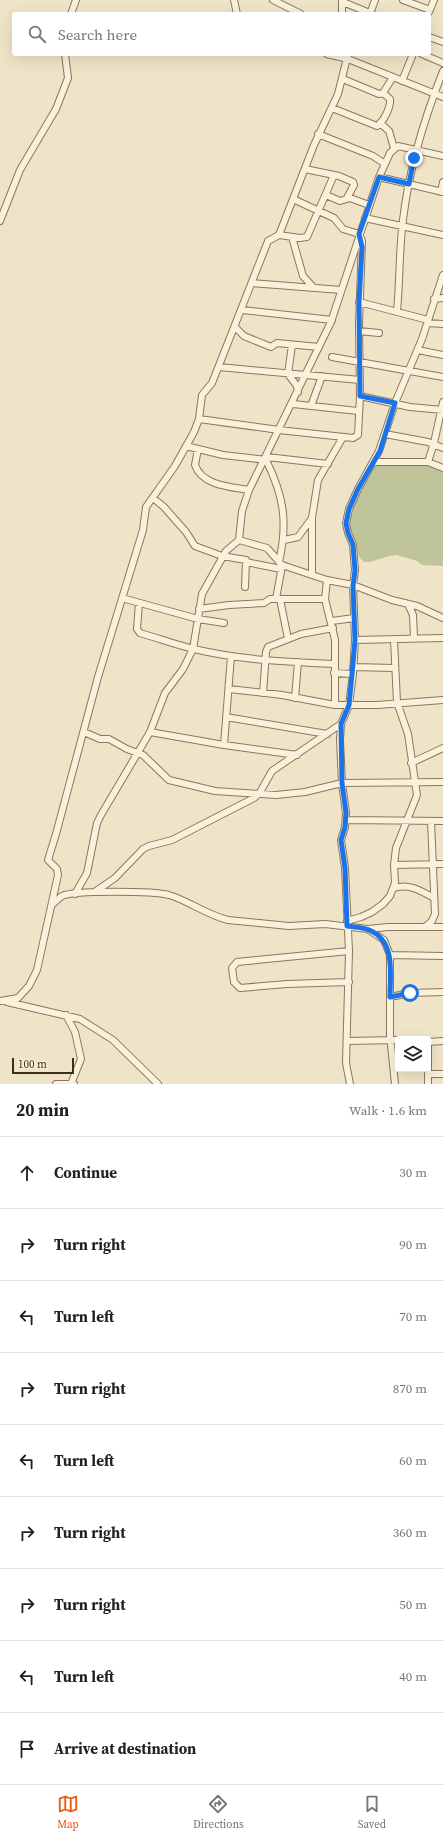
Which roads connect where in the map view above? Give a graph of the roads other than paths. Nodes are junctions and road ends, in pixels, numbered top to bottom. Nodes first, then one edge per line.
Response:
1 (76, 0) edge
2 (234, 0) edge
3 (273, 0) edge
4 (375, 0) edge
5 (403, 0) edge
6 (434, 0) edge
7 (342, 1) edge
8 (72, 12) edge
9 (237, 12) edge
10 (297, 12) edge
11 (342, 12) edge
12 (367, 12) edge
13 (372, 12) edge
14 (429, 12) edge
15 (431, 38) edge
16 (443, 42) edge
17 (65, 56) edge
18 (412, 56) edge
19 (427, 56) edge
20 (348, 57) edge
21 (443, 63) edge
22 (443, 71) edge
23 (393, 77) junction
24 (343, 79) junction
25 (402, 81) junction
26 (383, 93) junction
27 (434, 94) junction
28 (443, 97) edge
29 (332, 108) junction
30 (380, 123) junction
31 (318, 134) junction
32 (394, 148) junction
33 (416, 150) junction
34 (443, 156) edge
35 (385, 164) junction
36 (305, 169) junction
37 (334, 175) junction
38 (379, 177) junction
39 (443, 182) edge
40 (409, 184) junction
41 (442, 192) edge
42 (326, 194) junction
43 (347, 198) junction
44 (293, 199) junction
45 (369, 205) junction
46 (319, 211) junction
47 (365, 218) junction
48 (0, 221) edge
49 (402, 227) junction
50 (359, 234) junction
51 (279, 235) junction
52 (443, 235) edge
53 (292, 237) junction
54 (443, 275) edge
55 (252, 283) junction
56 (313, 287) junction
57 (341, 290) junction
58 (443, 298) edge
59 (434, 299) junction
60 (359, 302) junction
61 (242, 310) junction
62 (398, 311) junction
63 (332, 320) junction
64 (427, 321) junction
65 (443, 324) edge
66 (236, 327) junction
67 (359, 331) junction
68 (379, 333) dead end
69 (292, 345) junction
70 (319, 347) junction
71 (418, 350) junction
72 (443, 355) edge
73 (332, 357) dead end
74 (360, 362) junction
75 (219, 367) junction
76 (408, 370) junction
77 (288, 374) junction
78 (306, 375) junction
79 (322, 376) junction
80 (443, 377) edge
81 (360, 380) junction
82 (298, 392) junction
83 (360, 396) junction
84 (443, 402) edge
85 (395, 403) junction
86 (293, 404) junction
87 (311, 406) junction
88 (442, 410) edge
89 (358, 411) junction
90 (199, 419) junction
91 (279, 430) junction
92 (385, 434) junction
93 (343, 437) junction
94 (434, 443) junction
95 (186, 446) junction
96 (443, 448) edge
97 (198, 449) junction
98 (266, 459) junction
99 (373, 462) junction
100 (428, 462) junction
101 (328, 464) junction
102 (443, 468) edge
103 (249, 490) junction
104 (152, 498) junction
105 (312, 518) junction
106 (239, 540) junction
107 (284, 540) junction
108 (222, 556) junction
109 (246, 562) junction
110 (281, 565) junction
111 (312, 575) junction
112 (326, 580) junction
113 (353, 586) junction
114 (245, 587) dead end
115 (122, 598) junction
116 (278, 599) junction
117 (325, 599) junction
118 (139, 603) junction
119 (408, 604) junction
120 (199, 609) junction
121 (354, 618) junction
122 (443, 618) edge
123 (198, 619) junction
124 (332, 621) junction
125 (224, 623) dead end
126 (333, 628) junction
127 (414, 638) junction
128 (443, 638) edge
129 (288, 639) junction
130 (355, 640) junction
131 (394, 640) junction
132 (193, 649) junction
133 (231, 656) junction
134 (266, 660) junction
135 (298, 662) junction
136 (334, 664) junction
137 (394, 668) junction
138 (353, 670) junction
139 (334, 673) junction
140 (229, 689) junction
141 (263, 693) junction
142 (295, 698) junction
143 (443, 700) edge
144 (397, 702) junction
145 (349, 705) junction
146 (335, 706) junction
147 (226, 717) junction
148 (341, 724) junction
149 (84, 732) junction
150 (150, 732) junction
151 (327, 734) junction
152 (224, 745) junction
153 (443, 748) edge
154 (137, 753) junction
155 (297, 755) junction
156 (411, 763) junction
157 (415, 782) junction
158 (443, 782) edge
159 (342, 783) junction
160 (259, 794) junction
161 (346, 820) junction
162 (406, 820) junction
163 (431, 821) junction
164 (443, 821) edge
165 (394, 864) junction
166 (432, 864) junction
167 (443, 864) edge
168 (394, 888) junction
169 (96, 892) junction
170 (75, 894) junction
171 (434, 898) junction
172 (52, 904) junction
173 (347, 924) junction
174 (426, 926) junction
175 (443, 927) edge
176 (368, 929) junction
177 (349, 951) junction
178 (390, 955) junction
179 (443, 956) edge
180 (349, 982) junction
181 (443, 992) edge
182 (390, 997) junction
183 (2, 1001) edge
184 (66, 1015) junction
185 (390, 1040) junction
186 (395, 1040) edge
187 (347, 1041) junction
188 (443, 1041) edge
189 (431, 1042) edge
190 (428, 1074) joint
191 (443, 1074) edge
192 (56, 1084) edge
193 (73, 1084) edge
194 (158, 1084) edge
195 (350, 1084) edge
196 (395, 1084) edge
197 (428, 1084) edge

1 - 8 street
2 - 9 street
3 - 10 street
4 - 13 street
5 - 14 street
6 - 14 street
7 - 11 street
7 - 12 street
15 - 16 street
17 - 48 street
18 - 25 street
19 - 21 street
20 - 23 street
20 - 24 street
22 - 27 street
23 - 25 street
23 - 26 street
24 - 26 street
24 - 29 street
25 - 27 street
26 - 30 street
27 - 28 street
27 - 33 street
29 - 30 street
29 - 31 street
30 - 32 street
31 - 35 street
31 - 36 street
32 - 33 street
32 - 35 street
33 - 34 street
33 - 40 street
35 - 38 street
36 - 37 street
36 - 44 street
37 - 42 street
37 - 43 street
38 - 40 street
38 - 45 street
39 - 41 street
40 - 41 street
40 - 49 street
42 - 43 street
42 - 46 street
43 - 45 street
44 - 46 street
44 - 51 street
45 - 47 street
46 - 50 street
46 - 53 street
47 - 49 street
47 - 50 street
49 - 52 street
49 - 62 street
50 - 57 street
50 - 60 street
51 - 53 street
51 - 55 street
53 - 56 street
54 - 59 street
55 - 56 street
55 - 61 street
56 - 57 street
57 - 63 street
58 - 59 street
59 - 64 street
60 - 62 street
60 - 67 street
61 - 63 street
61 - 66 street
62 - 64 street
63 - 70 street
64 - 65 street
64 - 71 street
66 - 69 street
66 - 75 street
67 - 68 street
67 - 74 street
69 - 70 street
69 - 77 street
70 - 78 street
71 - 72 street
71 - 76 street
73 - 74 street
74 - 76 street
74 - 81 street
75 - 77 street
75 - 90 street
76 - 80 street
76 - 85 street
77 - 78 street
77 - 82 street
78 - 79 street
78 - 82 street
79 - 81 street
79 - 87 street
81 - 83 street
82 - 86 street
83 - 85 street
83 - 89 street
84 - 88 street
85 - 88 street
85 - 92 street
86 - 87 street
86 - 91 street
87 - 89 street
88 - 94 street
89 - 93 street
90 - 91 street
90 - 95 street
91 - 93 street
91 - 98 street
92 - 94 street
92 - 99 street
93 - 101 street
94 - 96 street
94 - 100 street
95 - 97 street
95 - 104 street
97 - 98 street
97 - 103 street
98 - 101 street
98 - 103 street
98 - 107 street
99 - 100 street
99 - 113 street
100 - 102 street
101 - 105 street
103 - 106 street
104 - 108 street
104 - 115 street
105 - 107 street
105 - 111 street
106 - 108 street
106 - 110 street
107 - 110 street
108 - 109 street
108 - 120 street
109 - 110 street
109 - 114 street
110 - 111 street
110 - 116 street
111 - 112 street
112 - 113 street
112 - 117 street
113 - 119 street
113 - 121 street
115 - 118 street
115 - 149 street
116 - 117 street
116 - 120 street
116 - 129 street
117 - 124 street
118 - 123 street
118 - 132 street
119 - 122 street
119 - 127 street
120 - 123 street
121 - 124 street
121 - 130 street
123 - 125 street
123 - 132 street
124 - 126 street
126 - 129 street
126 - 136 street
127 - 128 street
127 - 131 street
129 - 134 street
130 - 131 street
130 - 138 street
131 - 137 street
132 - 133 street
132 - 150 street
133 - 134 street
133 - 140 street
134 - 135 street
134 - 141 street
135 - 136 street
135 - 142 street
136 - 139 street
137 - 138 street
137 - 144 street
138 - 139 street
138 - 145 street
139 - 146 street
140 - 141 street
140 - 147 street
141 - 142 street
142 - 146 street
143 - 144 street
144 - 145 street
144 - 156 street
145 - 146 street
145 - 148 street
147 - 151 street
147 - 152 street
148 - 151 street
148 - 159 street
149 - 154 street
149 - 172 street
150 - 152 street
150 - 154 street
151 - 155 street
152 - 155 street
153 - 156 street
154 - 160 street
154 - 170 street
155 - 160 street
156 - 157 street
157 - 158 street
157 - 159 street
157 - 162 street
159 - 160 street
159 - 161 street
160 - 169 street
161 - 162 street
161 - 173 street
162 - 163 street
162 - 165 street
163 - 164 street
163 - 166 street
165 - 166 street
165 - 168 street
166 - 167 street
166 - 171 street
168 - 171 street
168 - 173 street
169 - 170 street
169 - 173 street
170 - 172 street
171 - 174 street
172 - 183 street
173 - 176 street
173 - 177 street
174 - 175 street
174 - 176 street
176 - 178 street
177 - 180 street
177 - 180 street
178 - 179 street
178 - 182 street
180 - 187 street
181 - 182 street
182 - 185 street
183 - 184 street
184 - 193 street
184 - 194 street
185 - 186 street
185 - 187 street
185 - 196 street
187 - 195 street
188 - 189 street
190 - 191 street
190 - 197 street
192 - 193 street

